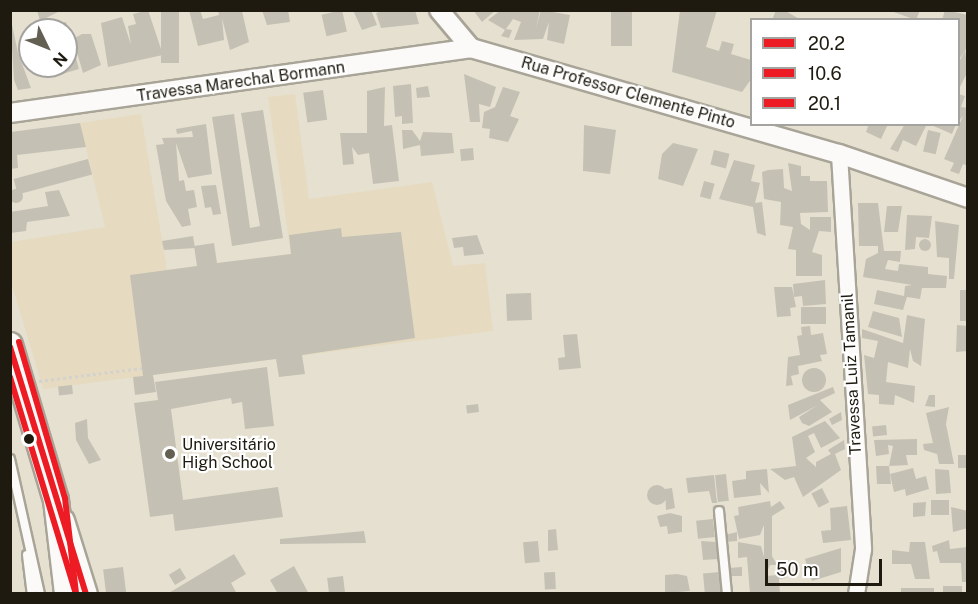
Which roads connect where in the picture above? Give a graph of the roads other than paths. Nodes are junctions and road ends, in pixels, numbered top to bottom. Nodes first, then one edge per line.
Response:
1 (440, 10) edge
2 (471, 48) junction
3 (10, 113) edge
4 (839, 154) junction
5 (968, 198) edge
6 (10, 345) edge
7 (10, 459) edge
8 (56, 501) junction
9 (21, 506) junction
10 (719, 510) dead end
11 (27, 594) edge
12 (32, 594) edge
13 (40, 594) edge
14 (67, 594) edge
15 (86, 594) edge
16 (727, 594) edge
17 (856, 594) edge

1 - 2 street
2 - 3 street, Travessa Marechal Bormann
2 - 4 street, Rua Professor Clemente Pinto
4 - 5 street, Rua Professor Clemente Pinto
4 - 17 street, Travessa Luiz Tamanil
6 - 8 main road
7 - 9 lane
8 - 14 main road
8 - 15 main road
9 - 11 lane
9 - 12 lane
9 - 13 lane
10 - 16 lane

